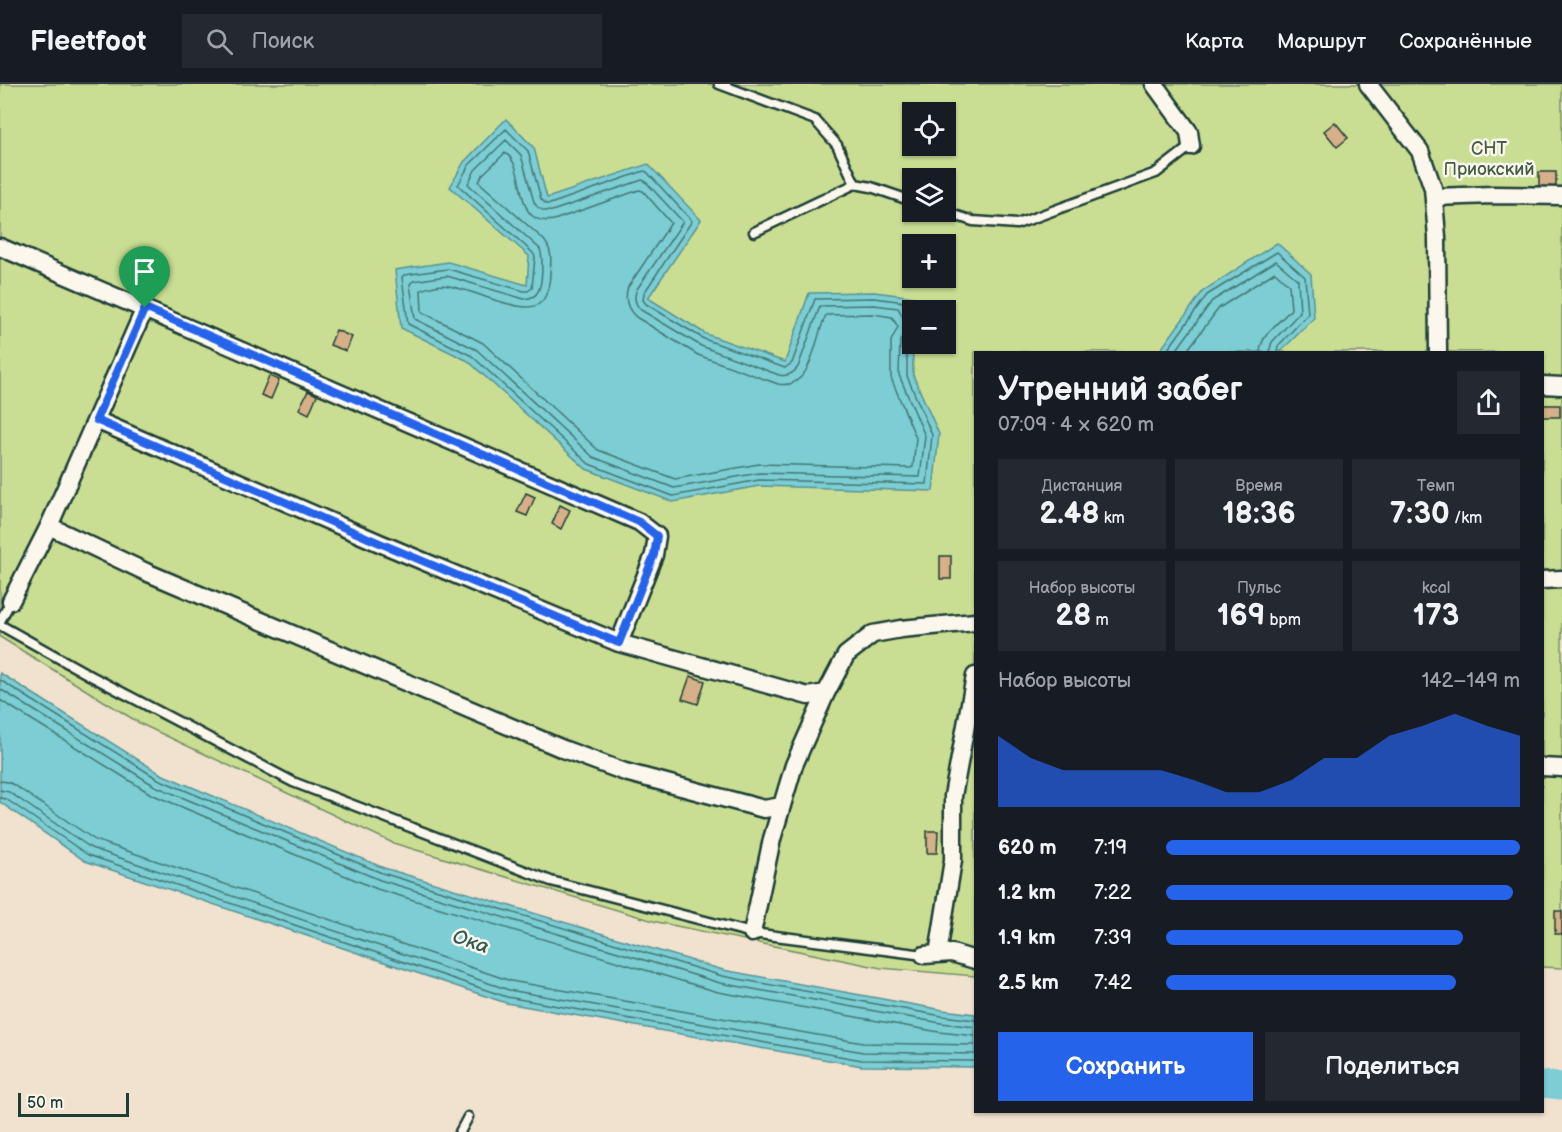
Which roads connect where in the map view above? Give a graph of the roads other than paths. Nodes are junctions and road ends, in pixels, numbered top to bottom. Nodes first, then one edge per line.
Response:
1 (718, 84) edge
2 (1154, 84) edge
3 (1368, 84) edge
4 (1191, 146) joint
5 (855, 184) junction
6 (1562, 196) edge
7 (1434, 197) junction
8 (902, 198) edge
9 (956, 216) edge
10 (754, 232) dead end
11 (0, 247) edge
12 (145, 308) junction
13 (1438, 351) edge
14 (1544, 386) edge
15 (1562, 386) edge
16 (96, 420) junction
17 (49, 526) junction
18 (1562, 579) edge
19 (1544, 580) edge
20 (11, 601) joint
21 (974, 622) edge
22 (0, 623) edge
23 (619, 643) junction
24 (974, 681) edge
25 (826, 693) junction
26 (1544, 768) edge
27 (1562, 768) edge
28 (782, 806) junction
29 (752, 933) junction
30 (931, 955) junction
31 (974, 960) edge
32 (468, 1117) dead end
33 (460, 1132) edge

1 - 5 lane
2 - 4 street
3 - 7 street
4 - 9 lane
5 - 8 lane
5 - 10 lane
6 - 7 street
7 - 13 street
11 - 12 street
12 - 16 street
12 - 23 street
14 - 15 street
16 - 17 street
16 - 23 street
17 - 20 street
17 - 28 street
18 - 19 street
20 - 22 lane
21 - 25 street
22 - 29 lane
23 - 25 street
24 - 30 street
25 - 28 street
26 - 27 street
28 - 29 street
29 - 30 lane
30 - 31 street
32 - 33 lane

